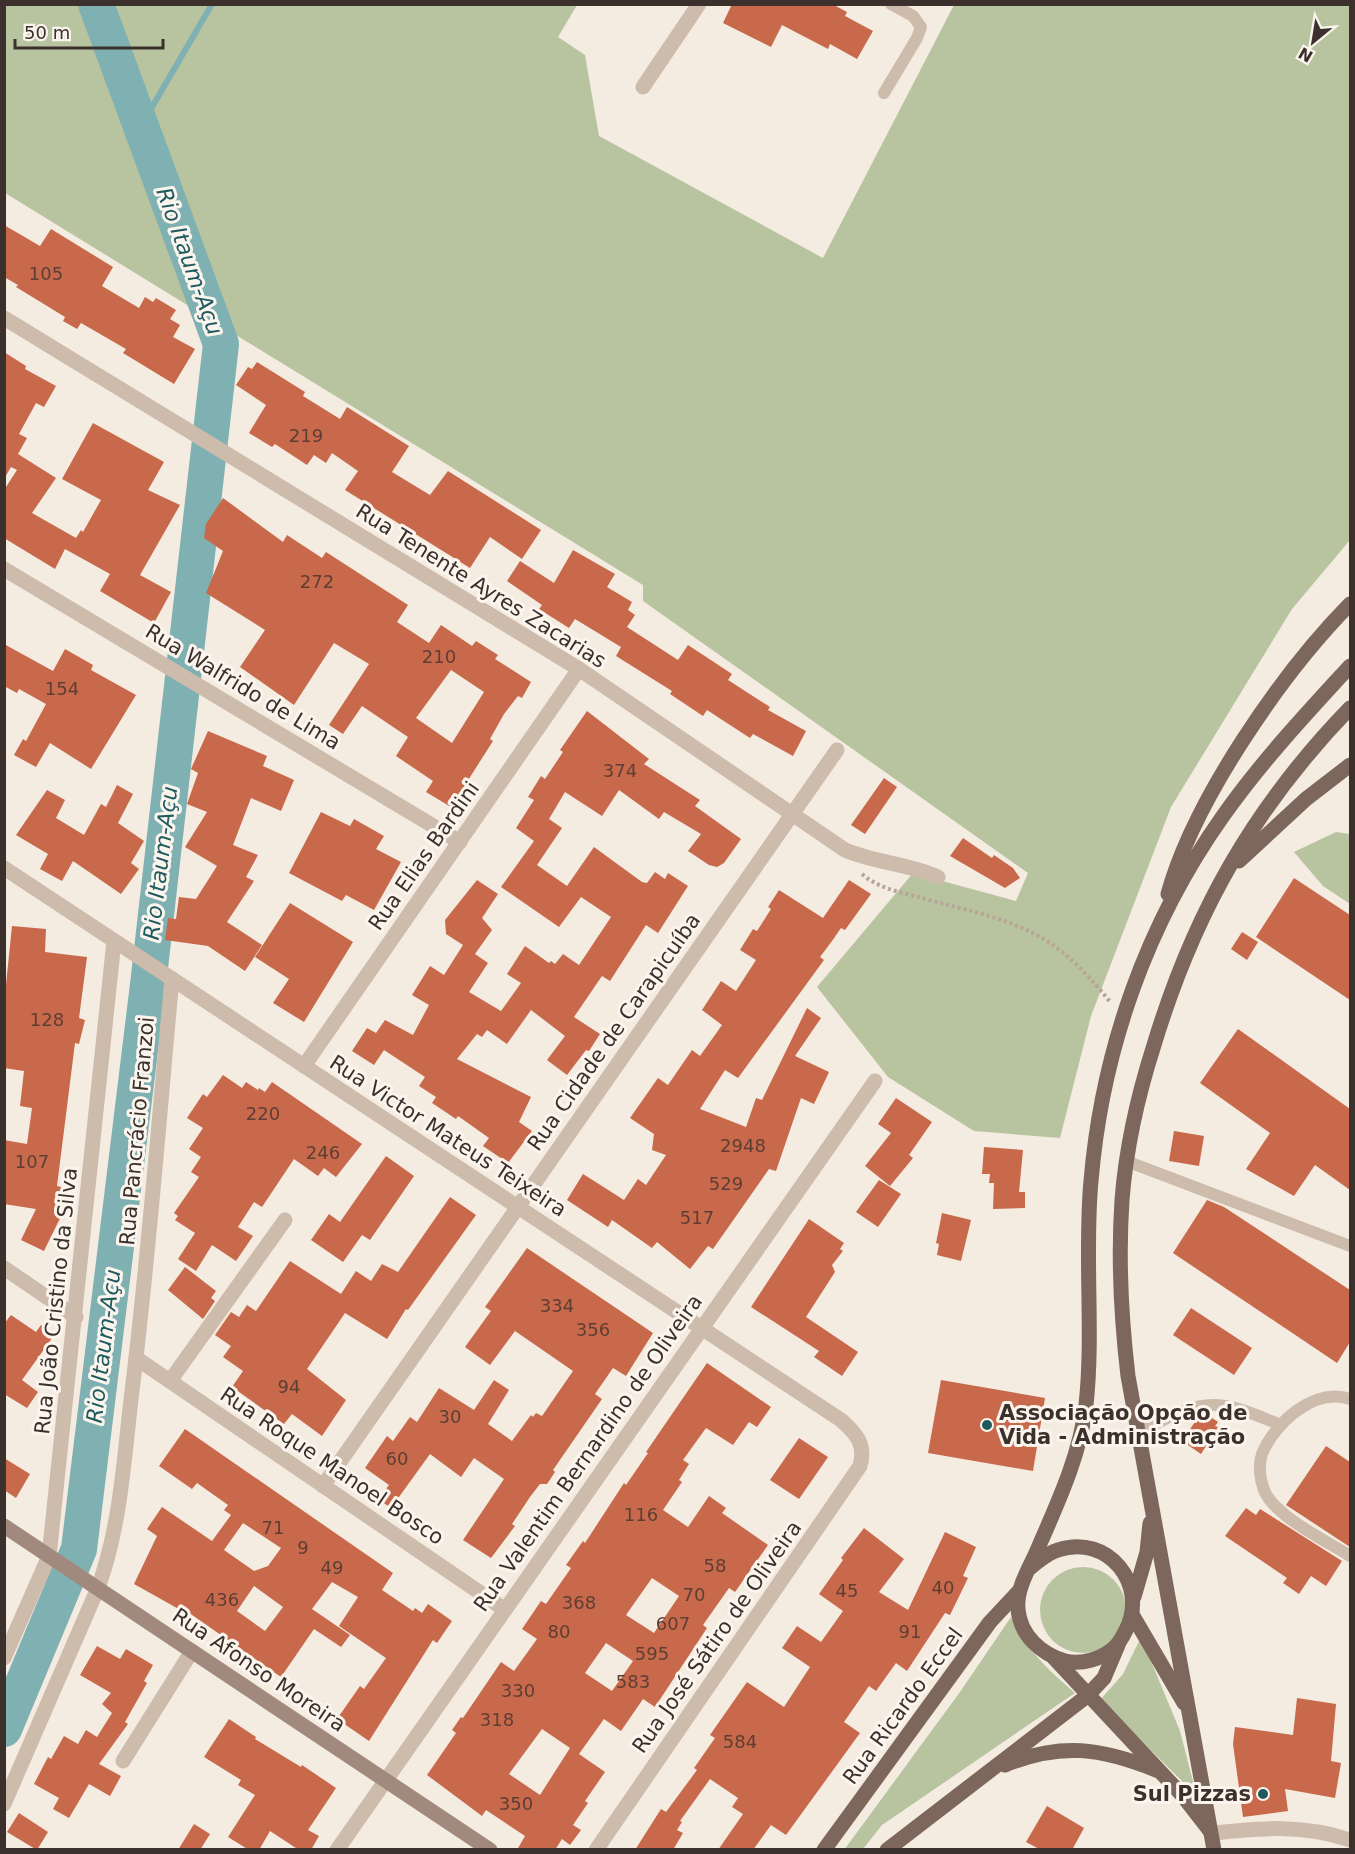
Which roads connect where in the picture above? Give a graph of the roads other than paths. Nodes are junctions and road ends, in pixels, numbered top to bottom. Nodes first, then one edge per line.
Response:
1 (699, 4) edge
2 (891, 4) edge
3 (643, 87) dead end
4 (884, 93) dead end
5 (4, 318) edge
6 (4, 569) edge
7 (1350, 604) edge
8 (1350, 666) edge
9 (579, 669) junction
10 (1350, 708) edge
11 (837, 750) dead end
12 (1350, 765) edge
13 (792, 814) junction
14 (460, 842) junction
15 (4, 868) edge
16 (938, 877) dead end
17 (1221, 878) junction
18 (1161, 918) junction
19 (114, 941) junction
20 (166, 975) junction
21 (304, 1066) junction
22 (875, 1081) dead end
23 (1126, 1161) junction
24 (518, 1207) junction
25 (285, 1220) dead end
26 (1350, 1246) edge
27 (4, 1268) edge
28 (76, 1317) junction
29 (701, 1328) junction
30 (136, 1358) junction
31 (170, 1381) junction
32 (1350, 1398) edge
33 (1281, 1425) junction
34 (1138, 1432) junction
35 (862, 1444) joint
36 (323, 1486) junction
37 (1152, 1506) junction
38 (4, 1526) edge
39 (1350, 1556) edge
40 (54, 1559) junction
41 (1030, 1568) junction
42 (98, 1588) junction
43 (1019, 1591) junction
44 (1134, 1599) junction
45 (504, 1609) junction
46 (1133, 1616) junction
47 (1118, 1645) junction
48 (192, 1651) junction
49 (1052, 1656) junction
50 (4, 1658) edge
51 (1087, 1696) junction
52 (1191, 1714) junction
53 (123, 1761) dead end
54 (989, 1773) junction
55 (1161, 1773) junction
56 (384, 1779) junction
57 (4, 1804) edge
58 (1212, 1833) junction
59 (1350, 1840) edge
60 (337, 1850) edge
61 (490, 1850) edge
62 (596, 1850) edge
63 (824, 1850) edge
64 (887, 1850) edge
65 (1214, 1850) edge

1 - 3 street
2 - 4 lane
5 - 9 street, Rua Tenente Ayres Zacarias
6 - 14 street, Rua Walfrido de Lima
7 - 18 main road
8 - 18 main road
9 - 13 street, Rua Tenente Ayres Zacarias
9 - 14 street, Rua Elias Bardini
10 - 17 main road
11 - 13 street, Rua Cidade de Carapicuíba
12 - 17 main road
13 - 16 street, Rua Tenente Ayres Zacarias
13 - 24 street, Rua Cidade de Carapicuíba
14 - 21 street, Rua Elias Bardini
15 - 19 street, Rua Victor Mateus Teixeira
17 - 23 main road
18 - 41 main road
19 - 20 street, Rua Victor Mateus Teixeira
19 - 28 street, Rua João Cristino da Silva
20 - 21 street, Rua Victor Mateus Teixeira
20 - 30 street, Rua Pancrácio Franzoi
21 - 24 street, Rua Victor Mateus Teixeira
22 - 29 street, Rua Valentim Bernardino de Oliveira
23 - 26 lane
23 - 34 main road
24 - 29 street, Rua Victor Mateus Teixeira
24 - 36 street, Rua Cidade de Carapicuíba
25 - 31 street
27 - 28 street
28 - 40 street, Rua João Cristino da Silva
29 - 35 street, Rua Victor Mateus Teixeira
29 - 45 street, Rua Valentim Bernardino de Oliveira
30 - 31 street, Rua Roque Manoel Bosco
30 - 42 street, Rua Pancrácio Franzoi
31 - 36 street, Rua Roque Manoel Bosco
32 - 33 lane
33 - 34 lane
33 - 39 lane
34 - 37 main road
35 - 62 street, Rua José Sátiro de Oliveira
36 - 45 street, Rua Roque Manoel Bosco
37 - 44 main road
37 - 52 main road
38 - 40 street, Rua Afonso Moreira
40 - 42 street, Rua Afonso Moreira
40 - 50 street, Rua João Cristino da Silva
41 - 43 main road
41 - 44 main road
42 - 48 street, Rua Afonso Moreira
42 - 57 street, Rua Pancrácio Franzoi
43 - 49 main road
43 - 63 main road, Rua Ricardo Eccel
44 - 46 main road
45 - 56 street, Rua Valentim Bernardino de Oliveira
46 - 47 main road
46 - 52 main road
47 - 49 main road
47 - 51 main road
48 - 53 street
48 - 56 street, Rua Afonso Moreira
49 - 51 main road
51 - 54 main road
51 - 55 main road
52 - 58 main road
54 - 55 main road
54 - 64 main road
55 - 58 main road
56 - 60 street, Rua Valentim Bernardino de Oliveira
56 - 61 street, Rua Afonso Moreira
58 - 59 street
58 - 65 main road

